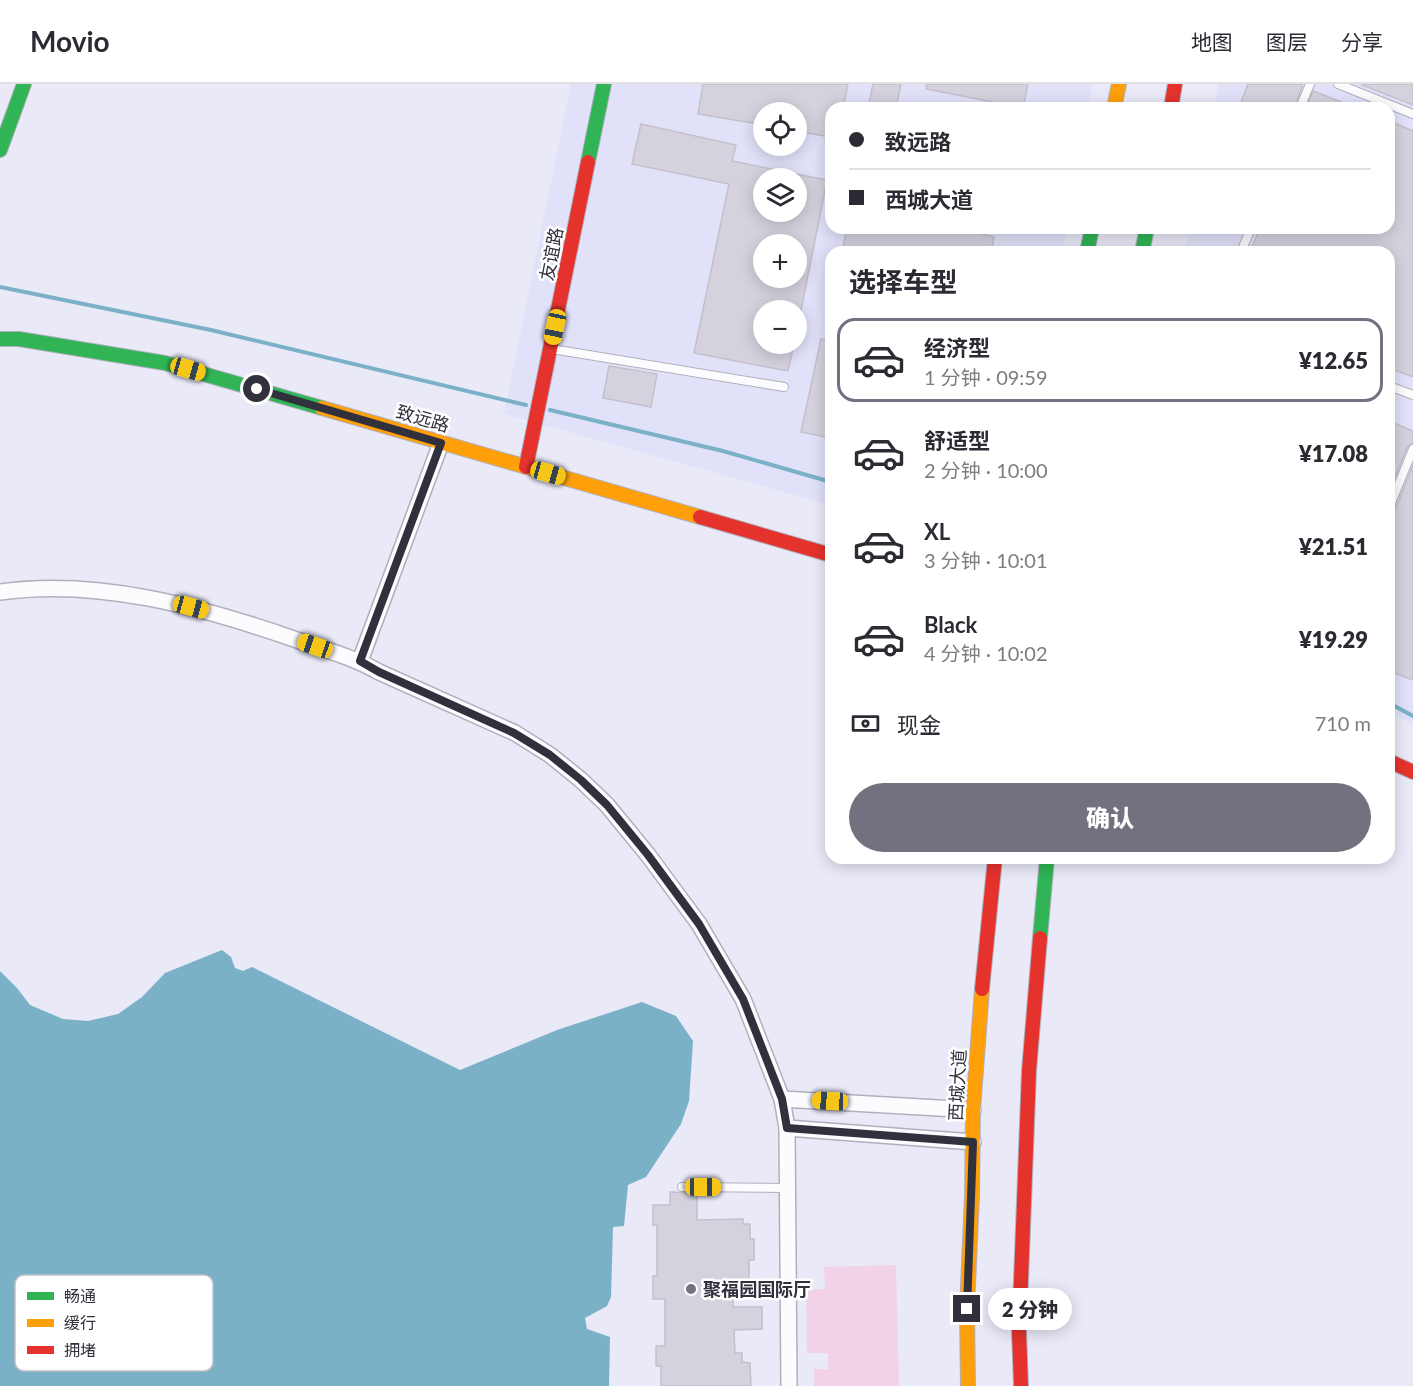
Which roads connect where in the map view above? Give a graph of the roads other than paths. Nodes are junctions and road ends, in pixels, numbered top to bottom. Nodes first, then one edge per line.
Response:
1 (24, 84) edge
2 (604, 84) edge
3 (1119, 84) edge
4 (1175, 84) edge
5 (1310, 84) edge
6 (1338, 84) edge
7 (1115, 102) edge
8 (1172, 102) edge
9 (1302, 102) edge
10 (1383, 102) edge
11 (1395, 107) edge
12 (1413, 114) edge
13 (0, 150) edge
14 (0, 339) edge
15 (550, 349) junction
16 (784, 387) dead end
17 (1395, 388) edge
18 (1413, 394) edge
19 (441, 443) junction
20 (1413, 449) edge
21 (526, 467) junction
22 (1395, 493) edge
23 (825, 553) edge
24 (0, 592) edge
25 (360, 661) junction
26 (1395, 764) edge
27 (1413, 772) edge
28 (994, 864) edge
29 (1046, 864) edge
30 (782, 1099) junction
31 (973, 1110) junction
32 (787, 1128) junction
33 (973, 1142) junction
34 (682, 1187) dead end
35 (788, 1188) junction
36 (789, 1386) edge
37 (968, 1386) edge
38 (1021, 1386) edge

1 - 13 main road
2 - 15 main road, 友谊路
3 - 7 main road
4 - 8 main road
5 - 9 lane
6 - 10 lane
11 - 12 lane
14 - 19 main road, 致远路
15 - 16 lane
15 - 21 main road, 友谊路
17 - 18 lane
19 - 21 main road, 致远路
19 - 25 street
20 - 22 lane
21 - 23 main road, 致远路
24 - 25 street
25 - 30 street
26 - 27 main road
28 - 31 main road, 西城大道
29 - 38 main road
30 - 31 street
30 - 32 street
31 - 33 main road, 西城大道
32 - 33 street
32 - 35 street
33 - 37 main road, 西城大道
34 - 35 lane
35 - 36 street

